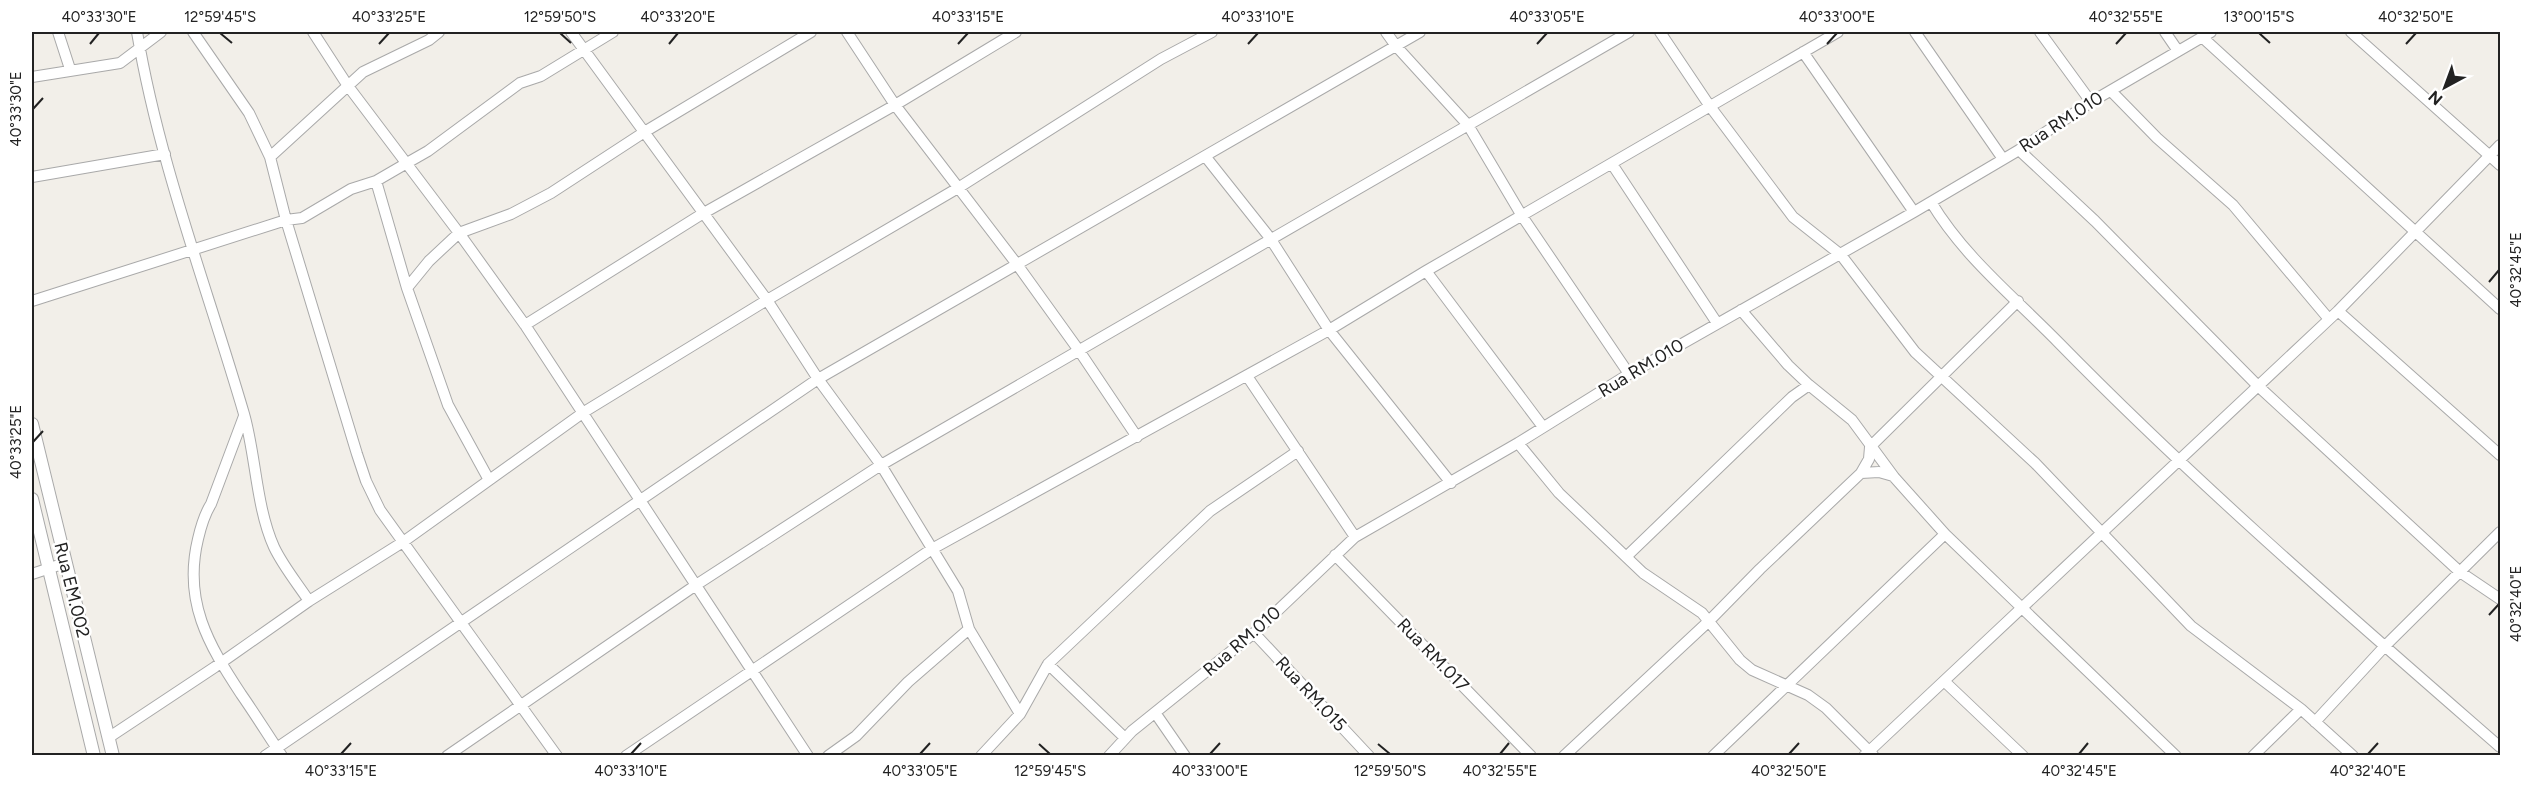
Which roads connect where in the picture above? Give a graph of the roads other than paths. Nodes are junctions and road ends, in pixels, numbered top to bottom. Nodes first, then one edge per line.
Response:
1 (58, 32) edge
2 (137, 32) edge
3 (161, 32) edge
4 (193, 32) edge
5 (313, 32) edge
6 (439, 32) edge
7 (571, 32) edge
8 (613, 32) edge
9 (811, 32) edge
10 (847, 32) edge
11 (1016, 32) edge
12 (1212, 32) edge
13 (1386, 32) edge
14 (1420, 32) edge
15 (1629, 32) edge
16 (1660, 32) edge
17 (1838, 32) edge
18 (1915, 32) edge
19 (2040, 32) edge
20 (2165, 32) edge
21 (2351, 32) edge
22 (2207, 34) edge
23 (1396, 46) junction
24 (140, 47) junction
25 (583, 50) junction
26 (2178, 51) junction
27 (1803, 52) junction
28 (70, 69) junction
29 (32, 77) edge
30 (348, 86) junction
31 (2110, 91) junction
32 (2091, 102) junction
33 (895, 105) junction
34 (1709, 105) junction
35 (1468, 125) junction
36 (645, 131) junction
37 (2500, 145) edge
38 (2019, 150) junction
39 (165, 154) junction
40 (1205, 156) junction
41 (2489, 156) junction
42 (270, 157) junction
43 (2003, 159) junction
44 (407, 163) junction
45 (1612, 164) junction
46 (2500, 165) edge
47 (32, 177) edge
48 (376, 181) junction
49 (958, 188) junction
50 (1931, 202) junction
51 (1914, 212) junction
52 (702, 214) junction
53 (1522, 216) junction
54 (286, 220) junction
55 (2416, 231) junction
56 (459, 232) junction
57 (1270, 238) junction
58 (192, 250) junction
59 (1841, 255) junction
60 (1016, 263) junction
61 (1426, 271) junction
62 (407, 288) junction
63 (767, 300) junction
64 (32, 301) edge
65 (2018, 301) junction
66 (2500, 309) edge
67 (1741, 310) junction
68 (2338, 311) junction
69 (2328, 318) junction
70 (1717, 323) junction
71 (525, 325) junction
72 (1329, 330) junction
73 (1080, 352) junction
74 (1629, 374) junction
75 (1941, 375) junction
76 (1246, 376) junction
77 (818, 379) junction
78 (1809, 385) junction
79 (2259, 386) junction
80 (584, 412) junction
81 (244, 416) junction
82 (32, 424) edge
83 (1544, 427) junction
84 (1137, 437) junction
85 (1518, 443) junction
86 (1870, 447) junction
87 (1298, 451) junction
88 (2500, 455) edge
89 (2180, 461) junction
90 (881, 465) junction
91 (1861, 473) junction
92 (1894, 477) junction
93 (489, 480) junction
94 (1451, 483) junction
95 (32, 499) edge
96 (638, 499) junction
97 (2104, 532) junction
98 (2500, 532) edge
99 (1945, 534) junction
100 (1355, 537) junction
101 (403, 542) junction
102 (932, 549) junction
103 (1335, 555) junction
104 (1627, 556) junction
105 (65, 563) junction
106 (49, 569) junction
107 (2460, 572) junction
108 (32, 574) edge
109 (696, 585) junction
110 (2500, 599) edge
111 (309, 601) junction
112 (2024, 608) junction
113 (1709, 621) junction
114 (460, 624) junction
115 (969, 629) junction
116 (1254, 633) junction
117 (2385, 646) junction
118 (221, 663) junction
119 (1048, 664) junction
120 (751, 669) junction
121 (1944, 681) junction
122 (1786, 685) junction
123 (519, 706) junction
124 (2301, 709) junction
125 (1020, 714) junction
126 (1156, 714) junction
127 (2315, 722) junction
128 (108, 738) junction
129 (1125, 738) junction
130 (2500, 747) edge
131 (279, 752) edge
132 (1869, 754) edge
133 (94, 756) edge
134 (113, 756) edge
135 (265, 756) edge
136 (447, 756) edge
137 (556, 756) edge
138 (626, 756) edge
139 (808, 756) edge
140 (828, 756) edge
141 (981, 756) edge
142 (1109, 756) edge
143 (1185, 756) edge
144 (1369, 756) edge
145 (1532, 756) edge
146 (1564, 756) edge
147 (1713, 756) edge
148 (2023, 756) edge
149 (2176, 756) edge
150 (2253, 756) edge
151 (2353, 756) edge

1 - 28 street
2 - 24 street
3 - 24 street
4 - 42 street
5 - 30 street
6 - 30 street
7 - 25 street
8 - 25 street
9 - 36 street
10 - 33 street
11 - 33 street
12 - 49 street
13 - 23 street
14 - 23 street
15 - 35 street
16 - 34 street
17 - 27 street
18 - 43 street
19 - 32 street
20 - 26 street
21 - 41 street
22 - 26 street, Rua RM.010
22 - 55 street
23 - 35 street
23 - 40 street
24 - 28 street
24 - 39 street
25 - 36 street
25 - 44 street
26 - 31 street, Rua RM.010
27 - 34 street
27 - 51 street
28 - 29 street
30 - 42 street
30 - 44 street
31 - 32 street, Rua RM.010
31 - 69 street
32 - 38 street, Rua RM.010
33 - 49 street
33 - 52 street
34 - 45 street
34 - 59 street
35 - 53 street
35 - 57 street
36 - 52 street
36 - 56 street
37 - 41 street
38 - 43 street, Rua RM.010
38 - 79 street
39 - 47 street
39 - 58 street
40 - 57 street
40 - 60 street
41 - 46 street
41 - 55 street
42 - 54 street
43 - 50 street, Rua RM.010
44 - 48 street
44 - 56 street
45 - 53 street
45 - 70 street
48 - 54 street
48 - 62 street
49 - 60 street
49 - 63 street
50 - 51 street, Rua RM.010
50 - 65 street
51 - 59 street, Rua RM.010
52 - 63 street
52 - 71 street
53 - 61 street
53 - 74 street
54 - 58 street
54 - 101 street
55 - 66 street
55 - 68 street
56 - 62 street
56 - 71 street
57 - 72 street
57 - 73 street
58 - 64 street
58 - 81 street
59 - 67 street, Rua RM.010
59 - 75 street
60 - 73 street
60 - 77 street
61 - 72 street
61 - 83 street
62 - 93 street
63 - 77 street
63 - 80 street
65 - 75 street
65 - 89 street
67 - 70 street, Rua RM.010
67 - 78 street
68 - 69 street
68 - 88 street
69 - 79 street
70 - 74 street, Rua RM.010
71 - 80 street
72 - 76 street
72 - 94 street
73 - 84 street
73 - 90 street
74 - 83 street, Rua RM.010
75 - 86 street
75 - 97 street
76 - 84 street
76 - 87 street
77 - 90 street
77 - 96 street
78 - 86 street
78 - 104 street
79 - 89 street
79 - 107 street
80 - 93 street
80 - 96 street
81 - 111 street
81 - 118 street
82 - 105 street, Rua EM.002
83 - 85 street, Rua RM.010
84 - 102 street
85 - 94 street, Rua RM.010
85 - 104 street
86 - 91 street
86 - 92 street
87 - 100 street
87 - 119 street
89 - 97 street
89 - 117 street
90 - 102 street
90 - 109 street
91 - 92 street
91 - 113 street
92 - 99 street
93 - 101 street
94 - 100 street, Rua RM.010
95 - 106 street, Rua EM.002
96 - 109 street
96 - 114 street
97 - 112 street
97 - 124 street
98 - 107 street
99 - 112 street
99 - 122 street
100 - 103 street, Rua RM.010
101 - 111 street
101 - 114 street
102 - 115 street
102 - 120 street
103 - 116 street, Rua RM.010
103 - 145 street, Rua RM.017
104 - 113 street
105 - 106 street
105 - 128 street, Rua EM.002
106 - 108 street
106 - 133 street, Rua EM.002
107 - 110 street
107 - 117 street
109 - 120 street
109 - 123 street
111 - 118 street
112 - 121 street
112 - 149 street
113 - 122 street
113 - 146 street
114 - 123 street
114 - 131 street
115 - 125 street
115 - 140 street
116 - 126 street, Rua RM.010
116 - 144 street, Rua RM.015
117 - 127 street
117 - 130 street
118 - 128 street
118 - 131 street
119 - 125 street
119 - 129 street
120 - 138 street
120 - 139 street
121 - 132 street
121 - 148 street
122 - 132 street
122 - 147 street
123 - 136 street
123 - 137 street
124 - 127 street
124 - 150 street
125 - 141 street
126 - 129 street, Rua RM.010
126 - 143 street
127 - 151 street
128 - 134 street, Rua EM.002
129 - 142 street, Rua RM.010
131 - 135 street

